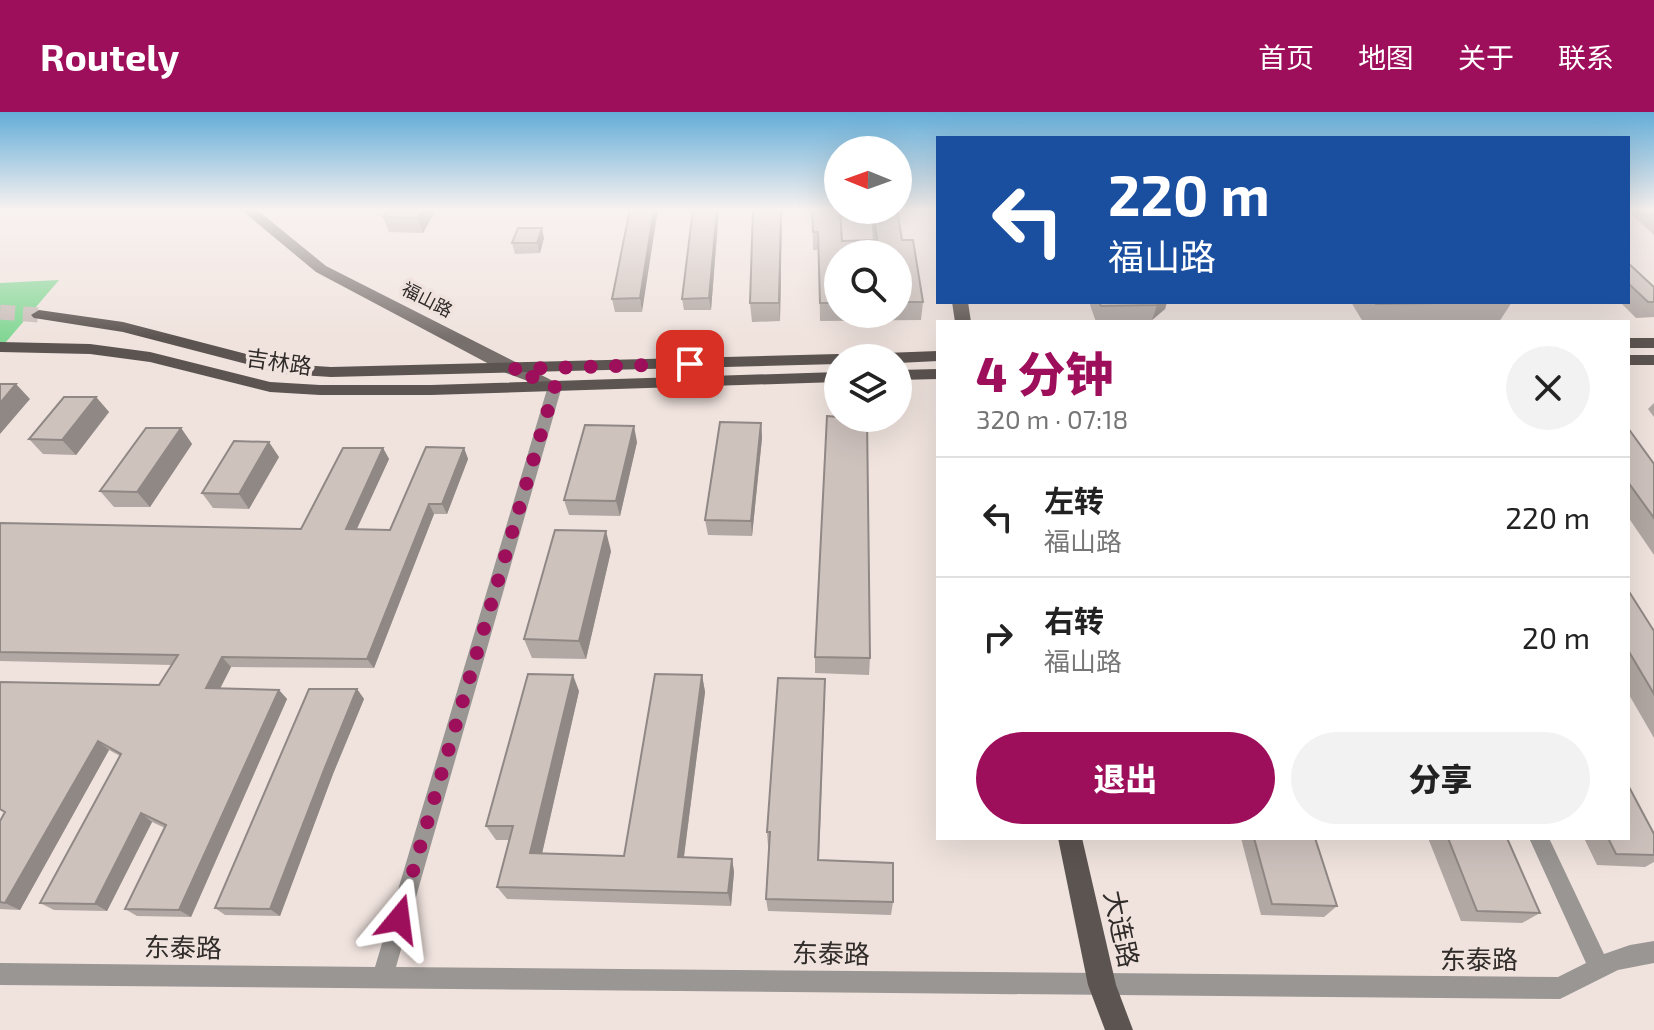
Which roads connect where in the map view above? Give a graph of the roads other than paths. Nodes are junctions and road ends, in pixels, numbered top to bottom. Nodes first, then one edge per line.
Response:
1 (300, 252) edge
2 (39, 315) tunnel mouth
3 (1630, 343) edge
4 (1654, 343) edge
5 (0, 347) edge
6 (936, 356) edge
7 (912, 357) edge
8 (824, 359) edge
9 (1630, 360) edge
10 (1654, 360) edge
11 (512, 369) junction
12 (936, 374) edge
13 (912, 375) edge
14 (824, 377) edge
15 (555, 386) junction
16 (1070, 840) edge
17 (1540, 840) edge
18 (1654, 952) edge
19 (1599, 968) junction
20 (0, 974) edge
21 (382, 978) junction
22 (1102, 985) junction
23 (1119, 1030) edge

1 - 11 main road, 福山路
2 - 11 main road, 吉林路
3 - 4 main road
5 - 15 main road, 吉林路
6 - 7 main road
8 - 11 main road, 福山路
9 - 10 main road
11 - 15 main road, 福山路
12 - 13 main road
14 - 15 main road, 福山路
15 - 21 street
16 - 22 main road, 大连路
17 - 19 street
18 - 19 street, 东泰路
19 - 22 street, 东泰路
20 - 21 street, 东泰路
21 - 22 street, 东泰路
22 - 23 main road, 大连路

